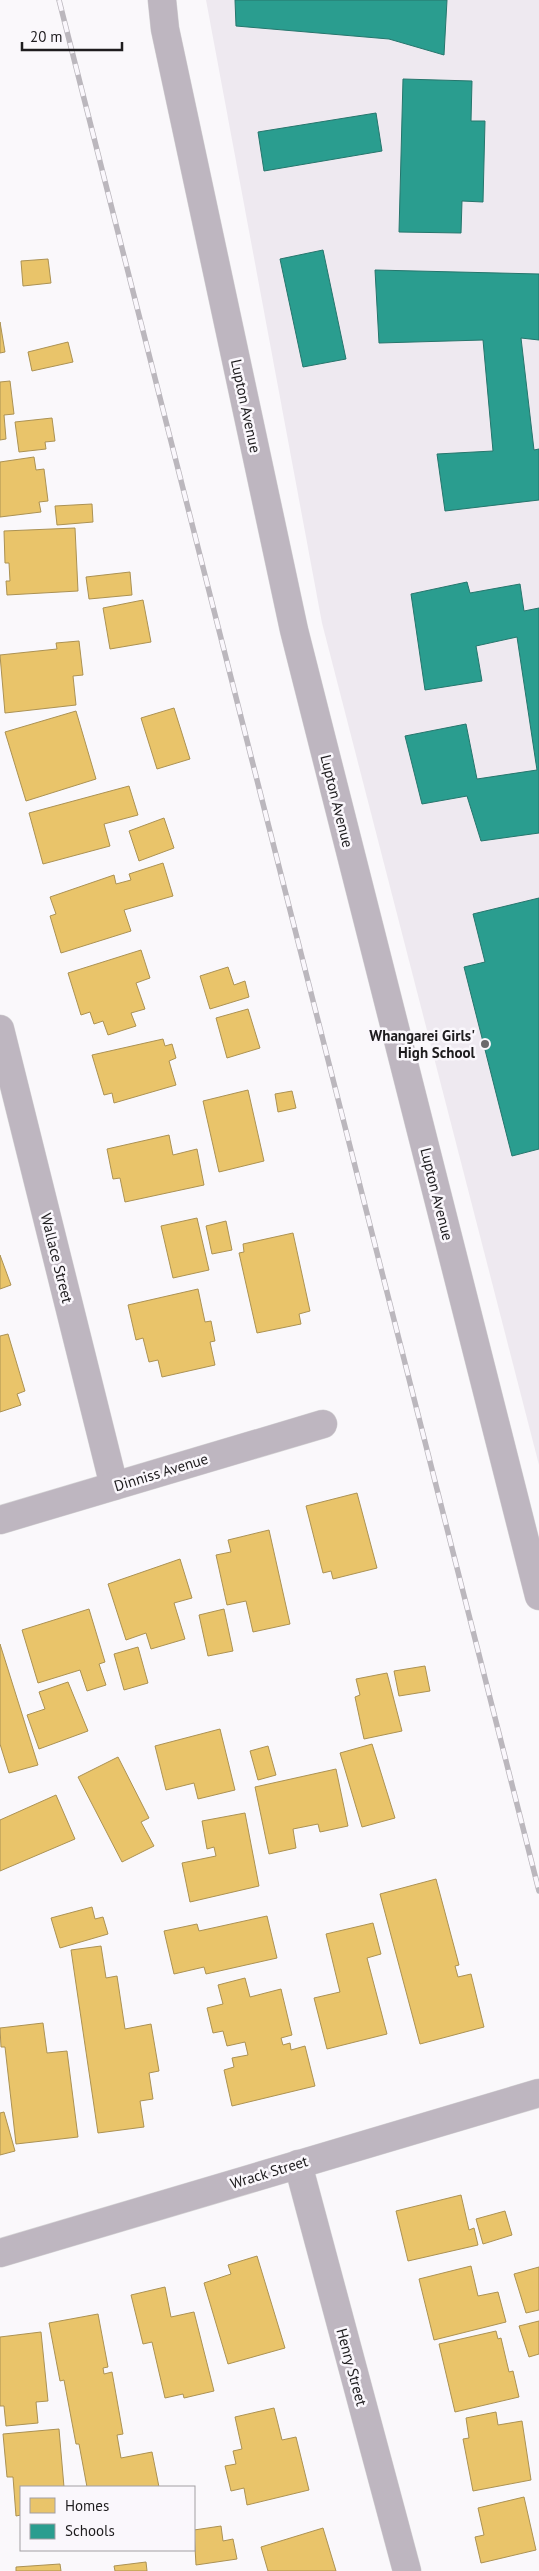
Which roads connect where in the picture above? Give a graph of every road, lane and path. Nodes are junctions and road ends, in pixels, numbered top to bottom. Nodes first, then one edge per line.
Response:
1 (162, 0) edge
2 (0, 1029) edge
3 (323, 1424) dead end
4 (114, 1486) junction
5 (0, 1520) edge
6 (539, 1596) edge
7 (539, 2093) edge
8 (298, 2164) junction
9 (0, 2253) edge
10 (407, 2571) edge

1 - 6 street, Lupton Avenue
2 - 4 street, Wallace Street
3 - 4 street, Dinniss Avenue
4 - 5 street, Dinniss Avenue
7 - 8 street, Wrack Street
8 - 9 street, Wrack Street
8 - 10 street, Henry Street

